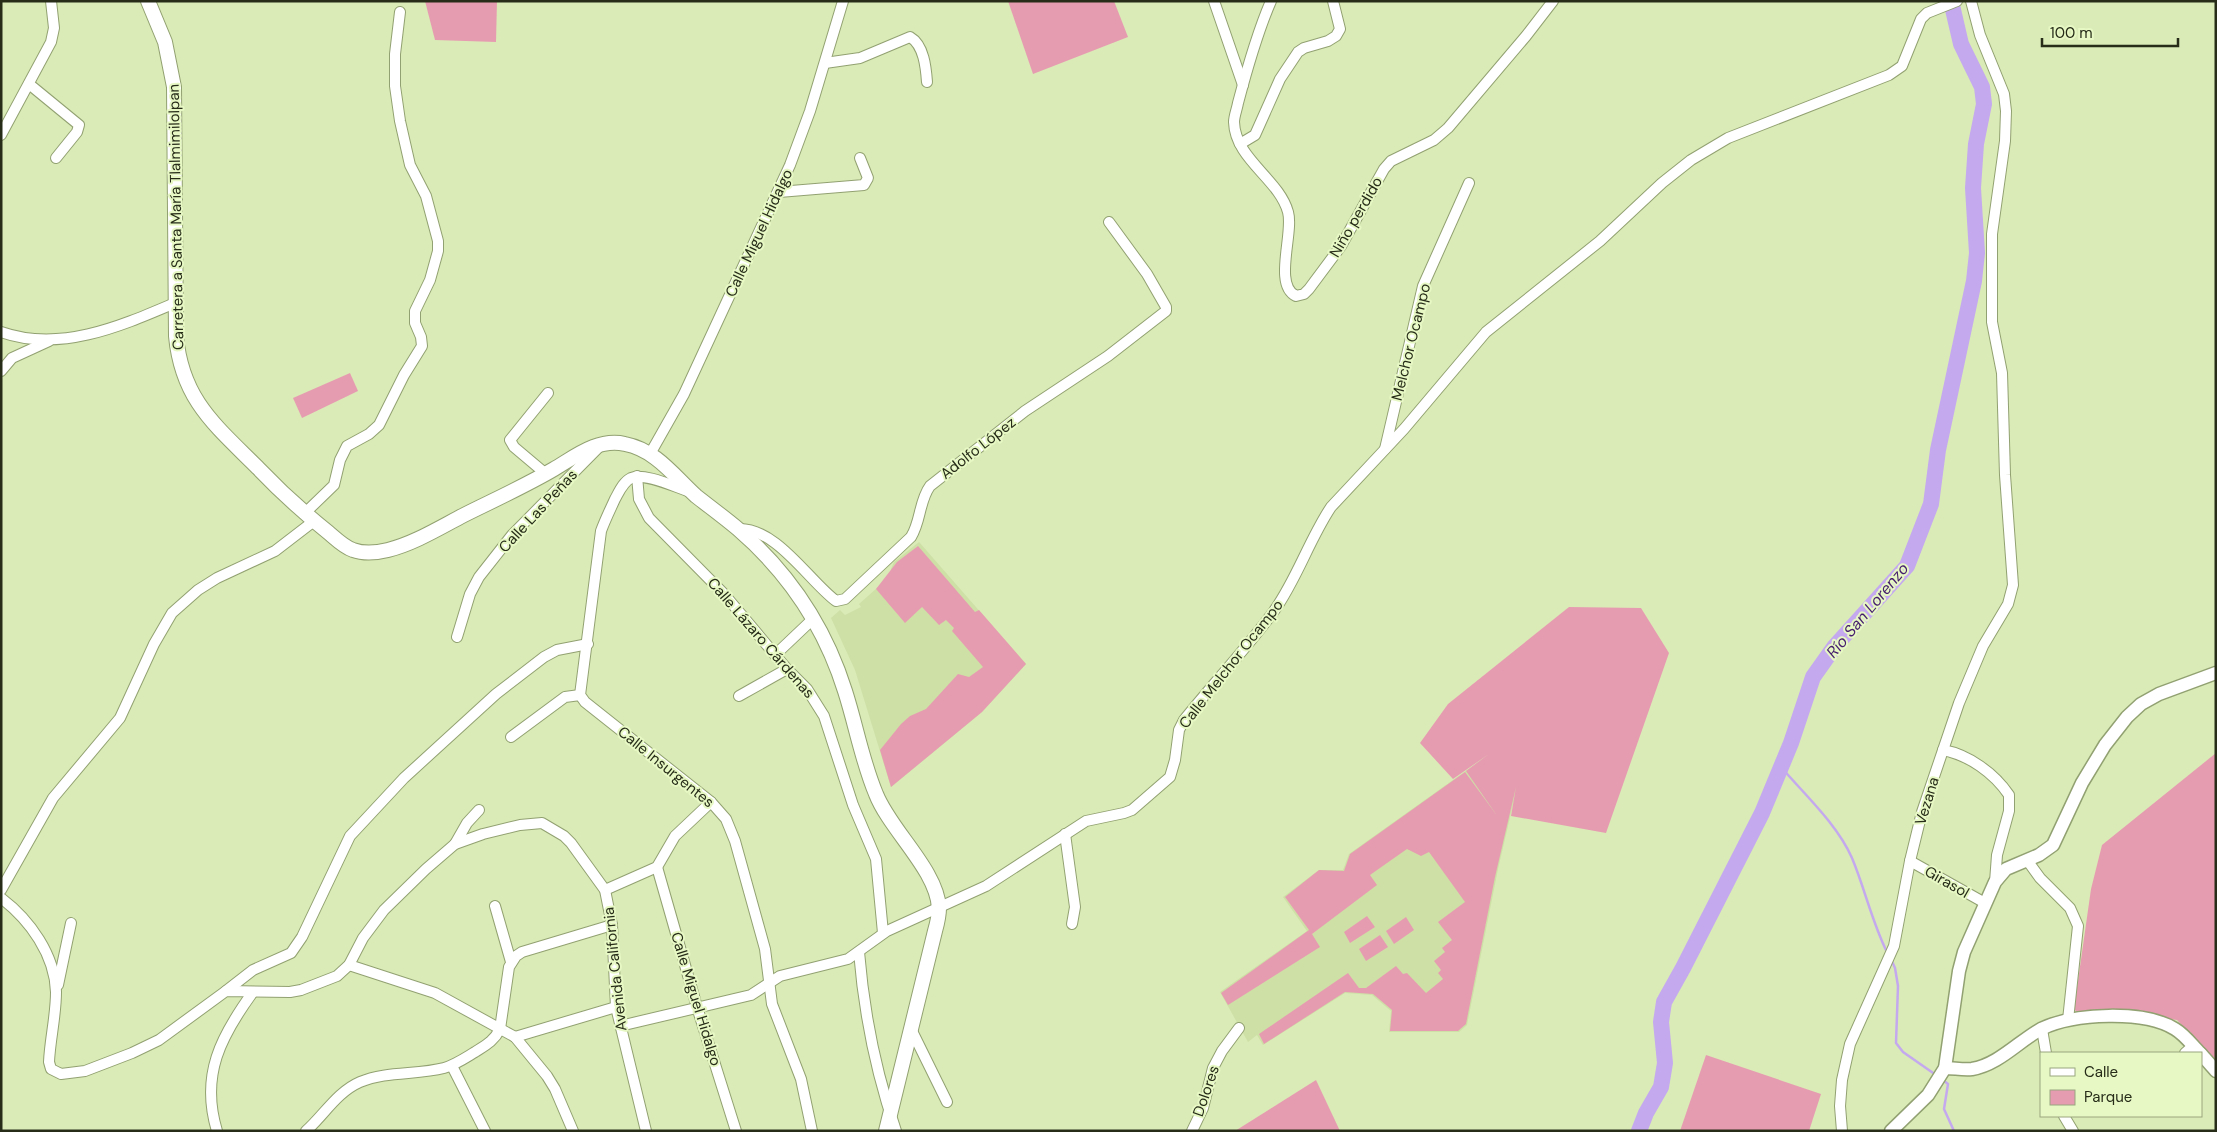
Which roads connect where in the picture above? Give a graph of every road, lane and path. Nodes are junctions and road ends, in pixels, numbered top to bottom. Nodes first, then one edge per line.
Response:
1 (50, 1) edge
2 (148, 1) edge
3 (842, 1) edge
4 (1214, 1) edge
5 (1271, 1) edge
6 (1333, 1) edge
7 (1553, 1) edge
8 (1971, 1) edge
9 (1953, 3) edge
10 (400, 12) dead end
11 (825, 63) junction
12 (927, 82) dead end
13 (29, 84) junction
14 (1243, 85) junction
15 (1, 135) edge
16 (1240, 144) junction
17 (56, 158) dead end
18 (860, 158) dead end
19 (1470, 183) dead end
20 (779, 192) junction
21 (1108, 222) dead end
22 (175, 303) junction
23 (1, 332) edge
24 (49, 341) junction
25 (1, 371) edge
26 (548, 393) dead end
27 (601, 444) junction
28 (1385, 450) junction
29 (650, 454) junction
30 (546, 474) junction
31 (637, 476) junction
32 (693, 493) junction
33 (310, 517) junction
34 (738, 529) junction
35 (814, 618) junction
36 (457, 637) dead end
37 (588, 644) junction
38 (775, 654) junction
39 (787, 669) junction
40 (2216, 673) edge
41 (580, 695) junction
42 (739, 696) dead end
43 (511, 736) dead end
44 (1943, 750) junction
45 (710, 802) junction
46 (479, 810) dead end
47 (1065, 834) junction
48 (455, 844) junction
49 (2027, 860) junction
50 (1910, 861) junction
51 (657, 867) junction
52 (1995, 882) junction
53 (1, 890) edge
54 (605, 890) junction
55 (1, 898) edge
56 (1985, 903) junction
57 (495, 906) dead end
58 (939, 908) junction
59 (71, 923) dead end
60 (1072, 924) dead end
61 (612, 925) junction
62 (883, 934) junction
63 (859, 952) junction
64 (511, 962) junction
65 (349, 965) junction
66 (769, 984) junction
67 (226, 991) junction
68 (253, 992) junction
69 (56, 993) junction
70 (616, 1007) junction
71 (697, 1008) junction
72 (2068, 1020) junction
73 (620, 1026) junction
74 (1239, 1028) dead end
75 (500, 1029) junction
76 (911, 1029) junction
77 (2042, 1029) junction
78 (515, 1037) junction
79 (2046, 1052) edge
80 (2195, 1052) edge
81 (2202, 1058) edge
82 (452, 1066) junction
83 (1944, 1071) junction
84 (2216, 1071) edge
85 (947, 1102) dead end
86 (890, 1115) junction
87 (2064, 1117) edge
88 (643, 1130) edge
89 (2071, 1130) edge
90 (217, 1131) edge
91 (306, 1131) edge
92 (485, 1131) edge
93 (573, 1131) edge
94 (736, 1131) edge
95 (812, 1131) edge
96 (886, 1131) edge
97 (896, 1131) edge
98 (1192, 1131) edge
99 (1842, 1131) edge
100 (1891, 1131) edge

1 - 13 street
2 - 22 main road, Carretera a Santa María Tlalmimilolpan
3 - 11 street, Calle Miguel Hidalgo
4 - 14 street
5 - 14 street
6 - 16 street
7 - 16 street, Niño perdido
8 - 44 street, Vezana
9 - 28 street, Calle Melchor Ocampo
10 - 33 street
11 - 12 street
11 - 20 street, Calle Miguel Hidalgo
13 - 15 street
13 - 17 street
14 - 16 street, Niño perdido
18 - 20 street
19 - 28 street, Melchor Ocampo
20 - 29 street, Calle Miguel Hidalgo
21 - 34 street, Adolfo López
22 - 24 street
22 - 33 main road, Carretera a Santa María Tlalmimilolpan
23 - 24 street
24 - 25 street
26 - 30 street
27 - 29 main road, Carretera a Santa María Tlalmimilolpan
27 - 30 main road, Carretera a Santa María Tlalmimilolpan
27 - 36 street, Calle Las Peñas
28 - 47 street, Calle Melchor Ocampo
29 - 32 main road, Carretera a Santa María Tlalmimilolpan
30 - 33 main road, Carretera a Santa María Tlalmimilolpan
31 - 32 street
31 - 37 street
31 - 38 street, Calle Lázaro Cárdenas
32 - 34 main road, Carretera a Santa María Tlalmimilolpan
33 - 53 street
34 - 35 main road, Carretera a Santa María Tlalmimilolpan
35 - 38 street
35 - 58 main road, Carretera a Santa María Tlalmimilolpan
37 - 41 street
37 - 67 street
38 - 39 street, Calle Lázaro Cárdenas
39 - 42 street
39 - 62 street, Calle Lázaro Cárdenas
40 - 49 street
41 - 43 street
41 - 45 street, Calle Insurgentes
44 - 50 street, Vezana
44 - 52 street
45 - 51 street
45 - 66 street, Calle Insurgentes
46 - 48 street
47 - 58 street, Calle Melchor Ocampo
47 - 60 street
48 - 54 street, Avenida California
48 - 65 street, Avenida California
49 - 52 street
49 - 72 street
50 - 56 street, Girasol
50 - 99 street, Vezana
51 - 54 street
51 - 71 street, Calle Miguel Hidalgo
52 - 56 street
54 - 61 street, Avenida California
55 - 69 street
56 - 83 street
57 - 64 street
58 - 62 street, Calle Melchor Ocampo
58 - 76 main road, Carretera a Santa María Tlalmimilolpan
59 - 69 street
61 - 64 street
61 - 70 street, Avenida California
62 - 63 street, Calle Melchor Ocampo
63 - 66 street, Calle Melchor Ocampo
63 - 86 street
64 - 75 street
65 - 68 street, Avenida California
65 - 75 street
66 - 71 street, Calle Melchor Ocampo
66 - 95 street, Calle Insurgentes
67 - 68 street, Avenida California
67 - 69 street
68 - 90 street
70 - 73 street, Avenida California
70 - 78 street
71 - 73 street, Calle Melchor Ocampo
71 - 94 street, Calle Miguel Hidalgo
72 - 77 street
72 - 80 street
73 - 88 street, Avenida California
74 - 98 street, Dolores
75 - 78 street
75 - 82 street
76 - 85 street
76 - 86 main road, Carretera a Santa María Tlalmimilolpan
77 - 79 street
77 - 83 street
78 - 93 street
81 - 84 street
82 - 91 street
82 - 92 street
83 - 100 street
86 - 96 main road, Carretera a Santa María Tlalmimilolpan
86 - 97 street
87 - 89 street

